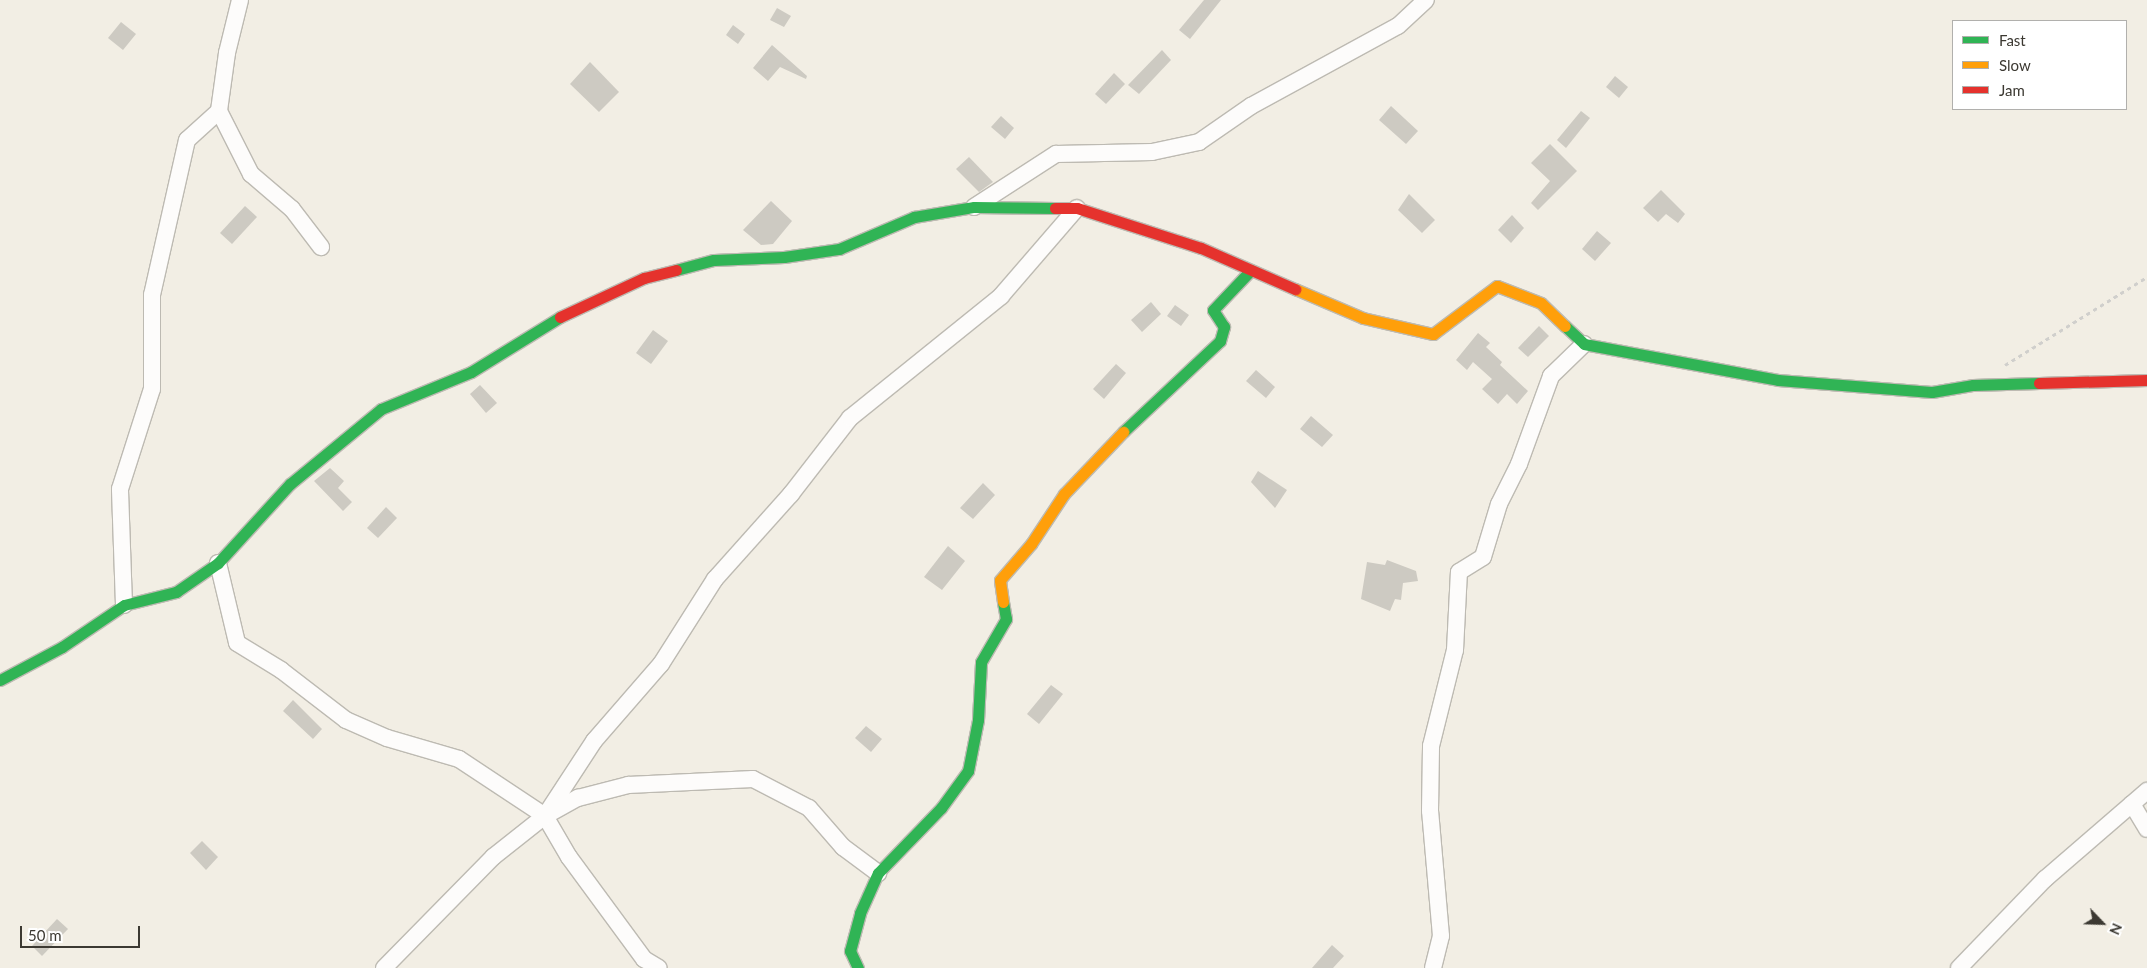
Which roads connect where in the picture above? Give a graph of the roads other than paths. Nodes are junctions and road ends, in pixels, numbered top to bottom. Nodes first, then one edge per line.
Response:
1 (240, 0) edge
2 (1426, 0) edge
3 (219, 111) junction
4 (974, 207) junction
5 (1077, 208) junction
6 (321, 247) dead end
7 (1250, 270) junction
8 (1584, 344) junction
9 (2147, 380) edge
10 (218, 563) junction
11 (124, 606) junction
12 (0, 680) edge
13 (2147, 791) edge
14 (2132, 804) junction
15 (545, 816) junction
16 (2147, 830) edge
17 (878, 873) junction
18 (384, 968) edge
19 (659, 968) edge
20 (858, 968) edge
21 (1433, 968) edge
22 (1959, 968) edge

1 - 3 street
2 - 4 street
3 - 6 street
3 - 11 street
4 - 5 street
4 - 10 street
5 - 7 street
5 - 15 street
7 - 8 street
7 - 17 street
8 - 9 street
8 - 21 street
10 - 11 street
10 - 15 street
11 - 12 street
13 - 14 street
14 - 16 street
14 - 22 street
15 - 17 street
15 - 18 street
15 - 19 street
17 - 20 street

